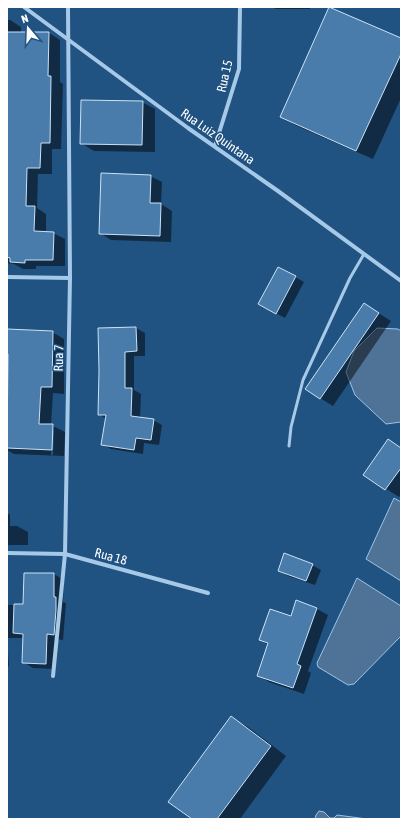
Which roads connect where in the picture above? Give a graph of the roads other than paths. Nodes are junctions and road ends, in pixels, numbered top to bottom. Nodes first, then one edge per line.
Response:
1 (24, 7) edge
2 (68, 7) edge
3 (240, 7) edge
4 (68, 40) junction
5 (214, 146) junction
6 (364, 254) junction
7 (7, 277) edge
8 (70, 278) junction
9 (401, 281) edge
10 (289, 446) dead end
11 (7, 552) edge
12 (65, 554) junction
13 (208, 593) dead end
14 (53, 676) dead end

1 - 4 street, Rua Luiz Quintana
2 - 4 street
3 - 5 street, Rua 15
4 - 5 street, Rua Luiz Quintana
4 - 8 street, Rua 7
5 - 6 street, Rua Luiz Quintana
6 - 9 street, Rua Luiz Quintana
6 - 10 lane
7 - 8 street
8 - 12 street, Rua 7
11 - 12 street, Rua 18
12 - 13 street, Rua 18
12 - 14 street, Rua 7

